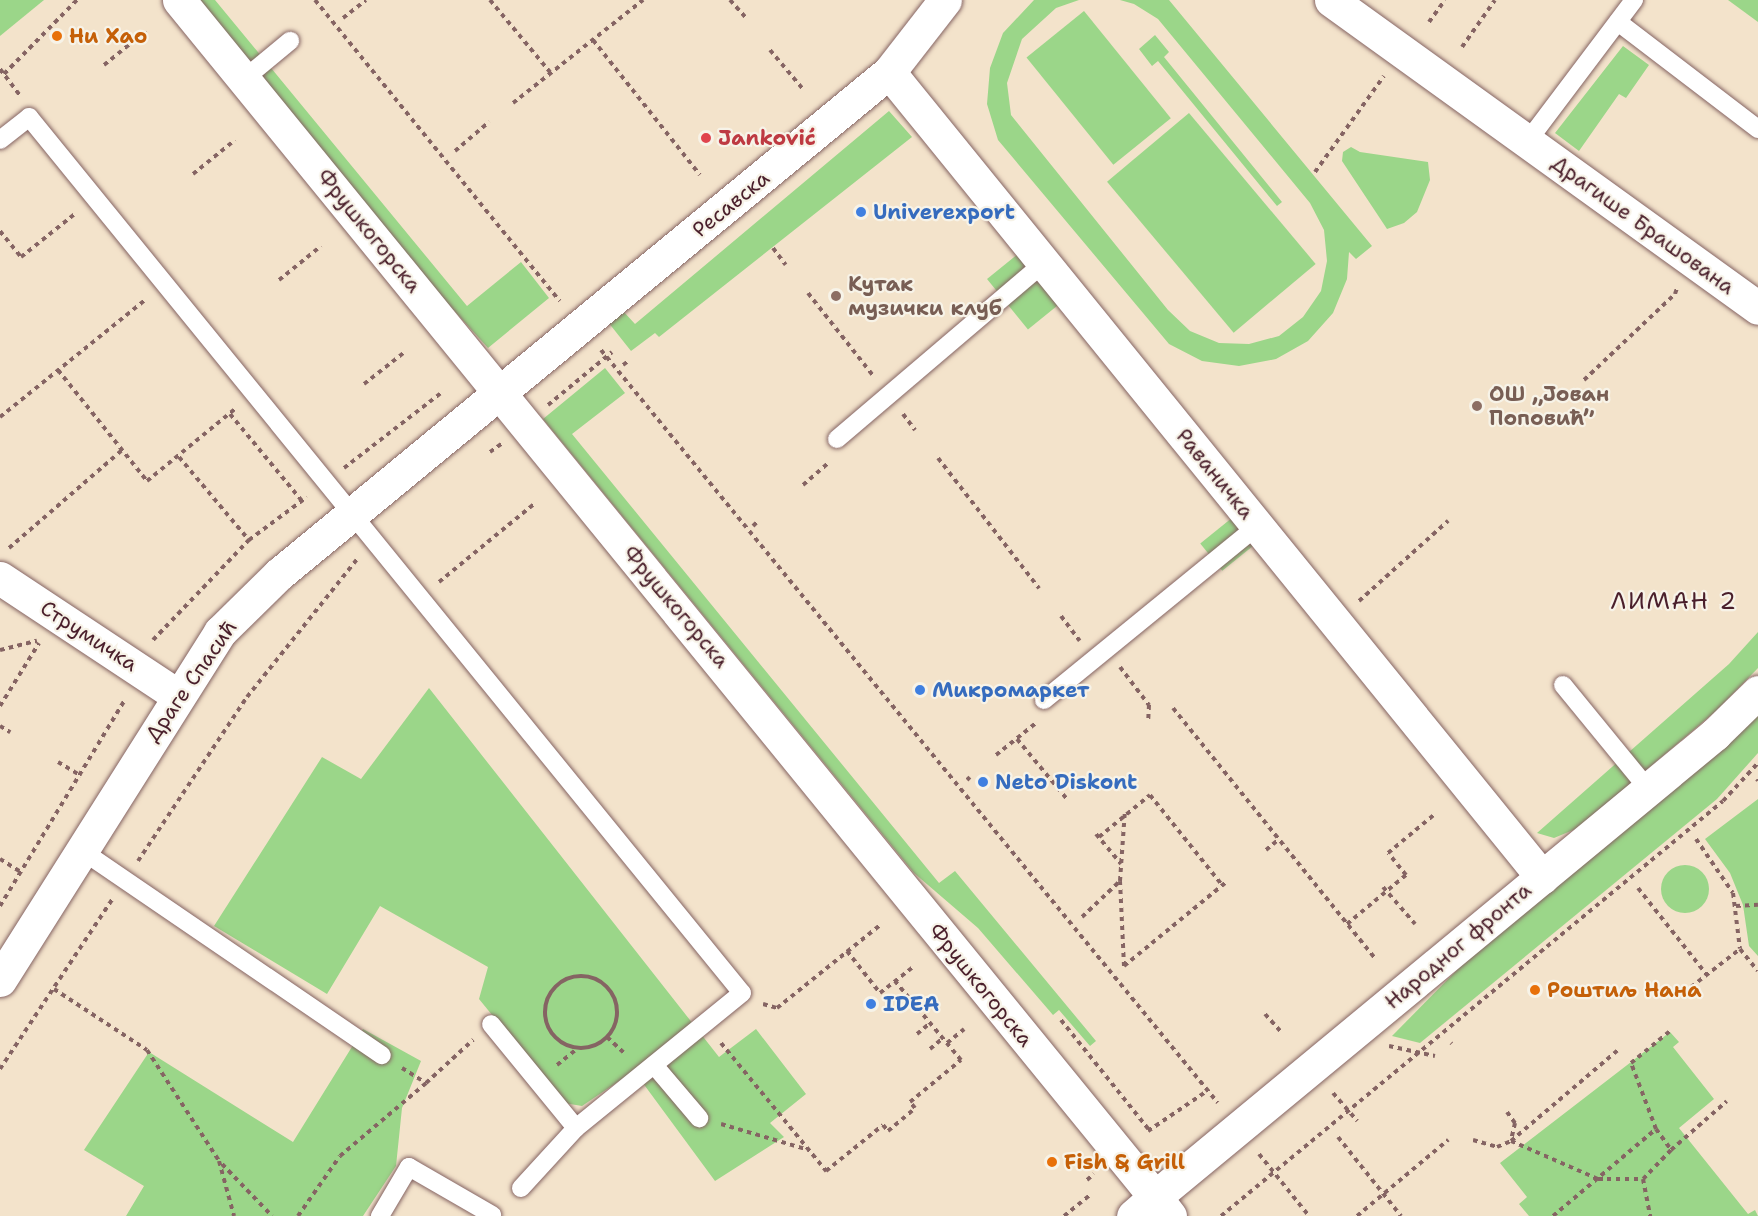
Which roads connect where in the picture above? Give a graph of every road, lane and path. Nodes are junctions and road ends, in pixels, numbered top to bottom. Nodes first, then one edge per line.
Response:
1 (77, 0) edge
2 (179, 0) edge
3 (315, 0) edge
4 (366, 0) edge
5 (490, 0) edge
6 (643, 0) edge
7 (730, 0) edge
8 (945, 0) edge
9 (1331, 0) edge
10 (1445, 0) edge
11 (1495, 0) edge
12 (1634, 0) edge
13 (343, 18) dead end
14 (747, 19) dead end
15 (1429, 22) dead end
16 (1618, 22) junction
17 (146, 31) dead end
18 (593, 40) junction
19 (290, 41) dead end
20 (1462, 47) dead end
21 (770, 50) dead end
22 (1402, 51) junction
23 (104, 65) dead end
24 (0, 69) edge
25 (550, 72) junction
26 (889, 72) junction
27 (4, 74) junction
28 (244, 79) junction
29 (803, 89) dead end
30 (21, 101) dead end
31 (513, 103) dead end
32 (489, 122) dead end
33 (1758, 129) edge
34 (0, 140) edge
35 (235, 140) dead end
36 (1527, 142) junction
37 (455, 151) dead end
38 (1315, 172) dead end
39 (193, 174) dead end
40 (700, 175) dead end
41 (94, 198) junction
42 (0, 231) edge
43 (321, 246) dead end
44 (773, 248) dead end
45 (1044, 263) junction
46 (786, 265) dead end
47 (279, 280) dead end
48 (164, 284) junction
49 (808, 293) dead end
50 (1675, 294) dead end
51 (1758, 308) edge
52 (582, 325) junction
53 (406, 351) dead end
54 (627, 362) dead end
55 (623, 365) dead end
56 (58, 370) junction
57 (1584, 380) dead end
58 (364, 384) dead end
59 (253, 393) junction
60 (441, 393) dead end
61 (502, 393) junction
62 (888, 394) junction
63 (230, 414) junction
64 (0, 417) edge
65 (915, 430) dead end
66 (837, 439) dead end
67 (122, 450) junction
68 (179, 457) junction
69 (938, 458) dead end
70 (326, 483) junction
71 (302, 501) junction
72 (534, 504) dead end
73 (758, 521) dead end
74 (1448, 521) dead end
75 (361, 526) junction
76 (753, 526) dead end
77 (1257, 526) junction
78 (249, 540) junction
79 (0, 555) edge
80 (0, 578) edge
81 (1039, 588) dead end
82 (420, 598) junction
83 (1334, 621) junction
84 (40, 640) dead end
85 (0, 650) edge
86 (135, 666) junction
87 (1563, 685) dead end
88 (1758, 692) edge
89 (177, 695) junction
90 (1044, 700) dead end
91 (1173, 708) dead end
92 (0, 726) edge
93 (10, 732) dead end
94 (1017, 739) dead end
95 (58, 762) dead end
96 (1758, 763) edge
97 (81, 776) junction
98 (1648, 789) junction
99 (1067, 800) dead end
100 (1125, 813) junction
101 (1435, 814) dead end
102 (1696, 839) dead end
103 (1278, 840) junction
104 (81, 850) junction
105 (1266, 850) dead end
106 (0, 859) edge
107 (1121, 864) junction
108 (21, 872) junction
109 (1542, 877) junction
110 (125, 880) junction
111 (1120, 881) junction
112 (1383, 886) dead end
113 (1638, 888) dead end
114 (1387, 891) junction
115 (1758, 905) edge
116 (0, 906) edge
117 (1736, 906) junction
118 (1082, 917) dead end
119 (1347, 924) junction
120 (1415, 924) dead end
121 (879, 926) dead end
122 (1740, 949) junction
123 (847, 951) junction
124 (1376, 958) dead end
125 (912, 967) dead end
126 (1758, 971) edge
127 (1707, 975) junction
128 (0, 980) edge
129 (895, 981) junction
130 (603, 983) joint
131 (1691, 987) dead end
132 (54, 989) junction
133 (752, 1001) dead end
134 (1265, 1014) dead end
135 (1061, 1020) dead end
136 (930, 1023) junction
137 (491, 1024) joint
138 (964, 1029) dead end
139 (1281, 1032) dead end
140 (1670, 1032) dead end
141 (917, 1034) dead end
142 (943, 1038) junction
143 (720, 1041) dead end
144 (947, 1043) junction
145 (1619, 1048) dead end
146 (930, 1049) dead end
147 (1419, 1051) junction
148 (1380, 1053) dead end
149 (382, 1055) joint
150 (1435, 1056) dead end
151 (654, 1065) junction
152 (0, 1069) edge
153 (426, 1083) junction
154 (1341, 1086) dead end
155 (1207, 1091) junction
156 (1333, 1093) junction
157 (1324, 1100) dead end
158 (1727, 1101) dead end
159 (1348, 1110) junction
160 (1507, 1112) dead end
161 (699, 1118) joint
162 (1357, 1121) dead end
163 (576, 1128) junction
164 (1238, 1128) junction
165 (1656, 1129) junction
166 (1338, 1137) dead end
167 (1448, 1140) dead end
168 (1473, 1140) dead end
169 (1511, 1141) junction
170 (809, 1150) junction
171 (1671, 1150) junction
172 (219, 1161) junction
173 (1273, 1172) junction
174 (1598, 1179) junction
175 (1643, 1179) junction
176 (521, 1188) dead end
177 (1091, 1194) dead end
178 (1383, 1194) junction
179 (1153, 1210) edge
180 (492, 1215) edge
181 (234, 1216) edge
182 (272, 1216) edge
183 (298, 1216) edge
184 (380, 1216) edge
185 (1064, 1216) edge
186 (1221, 1216) edge
187 (1309, 1216) edge
188 (1357, 1216) edge
189 (1401, 1216) edge
190 (1553, 1216) edge
191 (1650, 1216) edge

1 - 27 path
2 - 28 street, Фрушкогорска
3 - 52 path
4 - 13 path
5 - 25 path
6 - 18 path
7 - 14 path
8 - 26 street, Ресавска
9 - 22 street, Драгише Брашована
10 - 15 path
11 - 20 path
12 - 16 lane
16 - 33 lane
16 - 36 lane
17 - 23 path
18 - 25 path
18 - 40 path
19 - 28 lane
21 - 29 path
22 - 36 street, Драгише Брашована
22 - 38 path
24 - 27 path
25 - 31 path
26 - 45 street, Раваничка
26 - 52 street, Ресавска
27 - 30 path
28 - 61 street, Фрушкогорска
32 - 37 path
34 - 41 lane
35 - 39 path
36 - 51 street, Драгише Брашована
41 - 42 path
41 - 48 lane
43 - 47 path
44 - 46 path
45 - 62 lane
45 - 77 street, Раваничка
48 - 56 path
48 - 59 lane
49 - 62 path
50 - 57 path
52 - 61 street, Ресавска
52 - 155 path
53 - 58 path
54 - 55 path
56 - 64 path
56 - 67 path
59 - 63 path
59 - 70 lane
60 - 70 path
61 - 75 street, Драге Спасић
61 - 179 street, Фрушкогорска
62 - 65 path
62 - 66 lane
63 - 68 path
63 - 71 path
67 - 68 path
67 - 79 path
68 - 78 path
69 - 81 path
70 - 71 path
70 - 75 lane
71 - 78 path
72 - 82 path
73 - 76 path
74 - 83 path
75 - 82 lane
75 - 89 street, Драге Спасић
75 - 110 path
77 - 83 street, Раваничка
77 - 90 lane
78 - 86 path
80 - 86 street, Струмичка
82 - 151 lane
83 - 109 street, Раваничка
84 - 85 path
86 - 89 street, Струмичка
86 - 97 path
87 - 98 lane
88 - 98 street, Народног фронта
89 - 104 street, Драге Спасић
91 - 103 path
92 - 93 path
94 - 99 path
95 - 97 path
96 - 147 path
97 - 108 path
98 - 109 street, Народног фронта
100 - 107 path
100 - 107 path
100 - 111 path
101 - 114 path
102 - 117 path
103 - 105 path
103 - 119 path
104 - 110 lane
104 - 128 street, Драге Спасић
106 - 108 path
107 - 111 path
108 - 116 path
109 - 164 street, Народног фронта
110 - 132 path
110 - 149 lane
111 - 118 path
112 - 114 path
113 - 127 path
114 - 119 path
114 - 120 path
115 - 117 path
117 - 122 path
119 - 124 path
121 - 123 path
122 - 126 path
122 - 127 path
123 - 129 path
123 - 133 path
125 - 129 path
127 - 131 path
129 - 136 path
130 - 130 path
132 - 152 path
132 - 172 path
134 - 139 path
135 - 155 path
136 - 141 path
136 - 142 path
137 - 153 path
137 - 163 lane
138 - 144 path
140 - 165 path
142 - 144 path
142 - 146 path
143 - 170 path
144 - 170 path
145 - 169 path
147 - 148 path
147 - 150 path
147 - 159 path
149 - 153 path
151 - 161 lane
151 - 163 lane
153 - 183 path
154 - 156 path
155 - 164 path
156 - 157 path
156 - 159 path
158 - 171 path
159 - 162 path
159 - 173 path
160 - 169 path
161 - 170 path
163 - 176 lane
164 - 173 path
164 - 179 street, Народног фронта
165 - 171 path
165 - 174 path
166 - 178 path
167 - 178 path
168 - 169 path
169 - 174 path
171 - 175 path
172 - 181 path
172 - 182 path
173 - 186 path
173 - 187 path
174 - 175 path
174 - 190 path
175 - 191 path
177 - 185 path
178 - 188 path
178 - 189 path
180 - 184 lane

